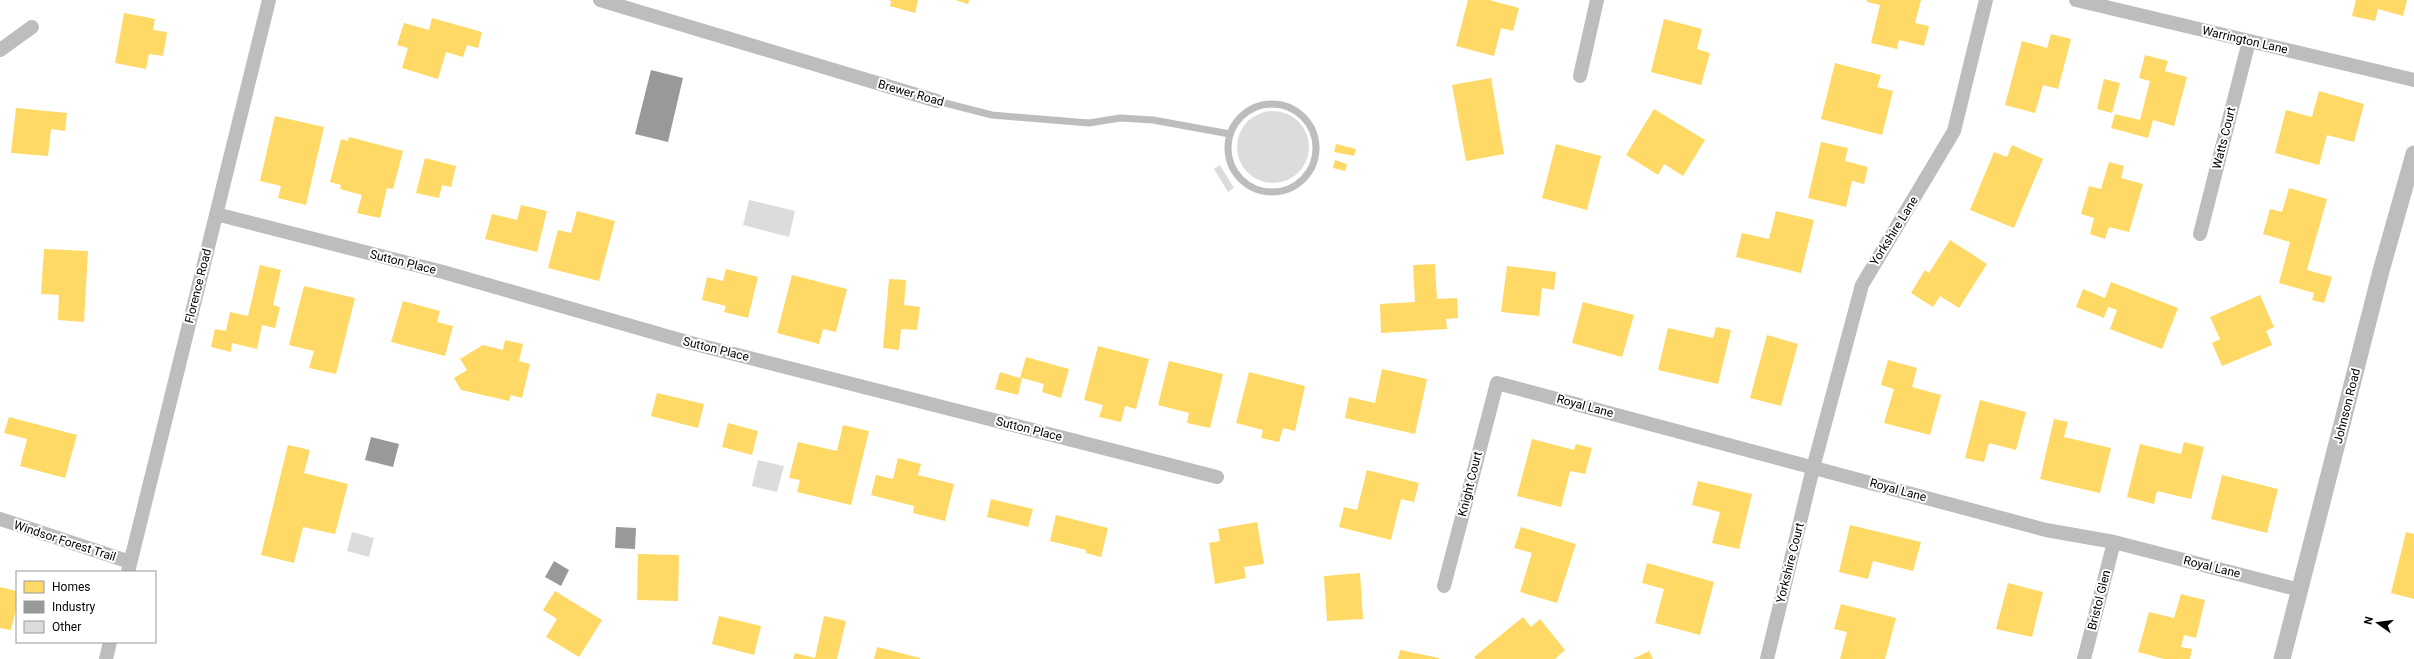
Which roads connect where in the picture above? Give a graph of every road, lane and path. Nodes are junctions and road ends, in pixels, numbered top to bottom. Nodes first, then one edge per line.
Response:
1 (269, 0) edge
2 (600, 0) edge
3 (1597, 0) edge
4 (1986, 0) edge
5 (2076, 0) edge
6 (32, 27) dead end
7 (2249, 41) junction
8 (0, 50) edge
9 (1580, 76) dead end
10 (2414, 80) edge
11 (937, 101) joint
12 (1230, 134) junction
13 (2414, 154) edge
14 (216, 214) junction
15 (2200, 234) dead end
16 (1498, 383) joint
17 (1813, 468) junction
18 (1217, 477) dead end
19 (0, 519) edge
20 (2114, 542) junction
21 (129, 567) edge
22 (1444, 586) dead end
23 (2300, 590) junction
24 (110, 643) edge
25 (106, 659) edge
26 (1767, 659) edge
27 (2084, 659) edge
28 (2282, 659) edge

1 - 14 street, Florence Road
2 - 11 street, Brewer Road
3 - 9 street
4 - 17 street, Yorkshire Lane
5 - 7 street, Warrington Lane
6 - 8 street
7 - 10 street, Warrington Lane
7 - 15 street, Watts Court
11 - 12 lane, Brewer Road
12 - 12 lane
13 - 23 street, Johnson Road
14 - 18 street, Sutton Place
14 - 21 street, Florence Road
16 - 17 street, Royal Lane
16 - 22 street, Knight Court
17 - 20 street, Royal Lane
17 - 26 street, Yorkshire Court
19 - 21 street, Windsor Forest Trail
20 - 23 street, Royal Lane
20 - 27 street, Bristol Glen
23 - 28 street, Johnson Road
24 - 25 street

